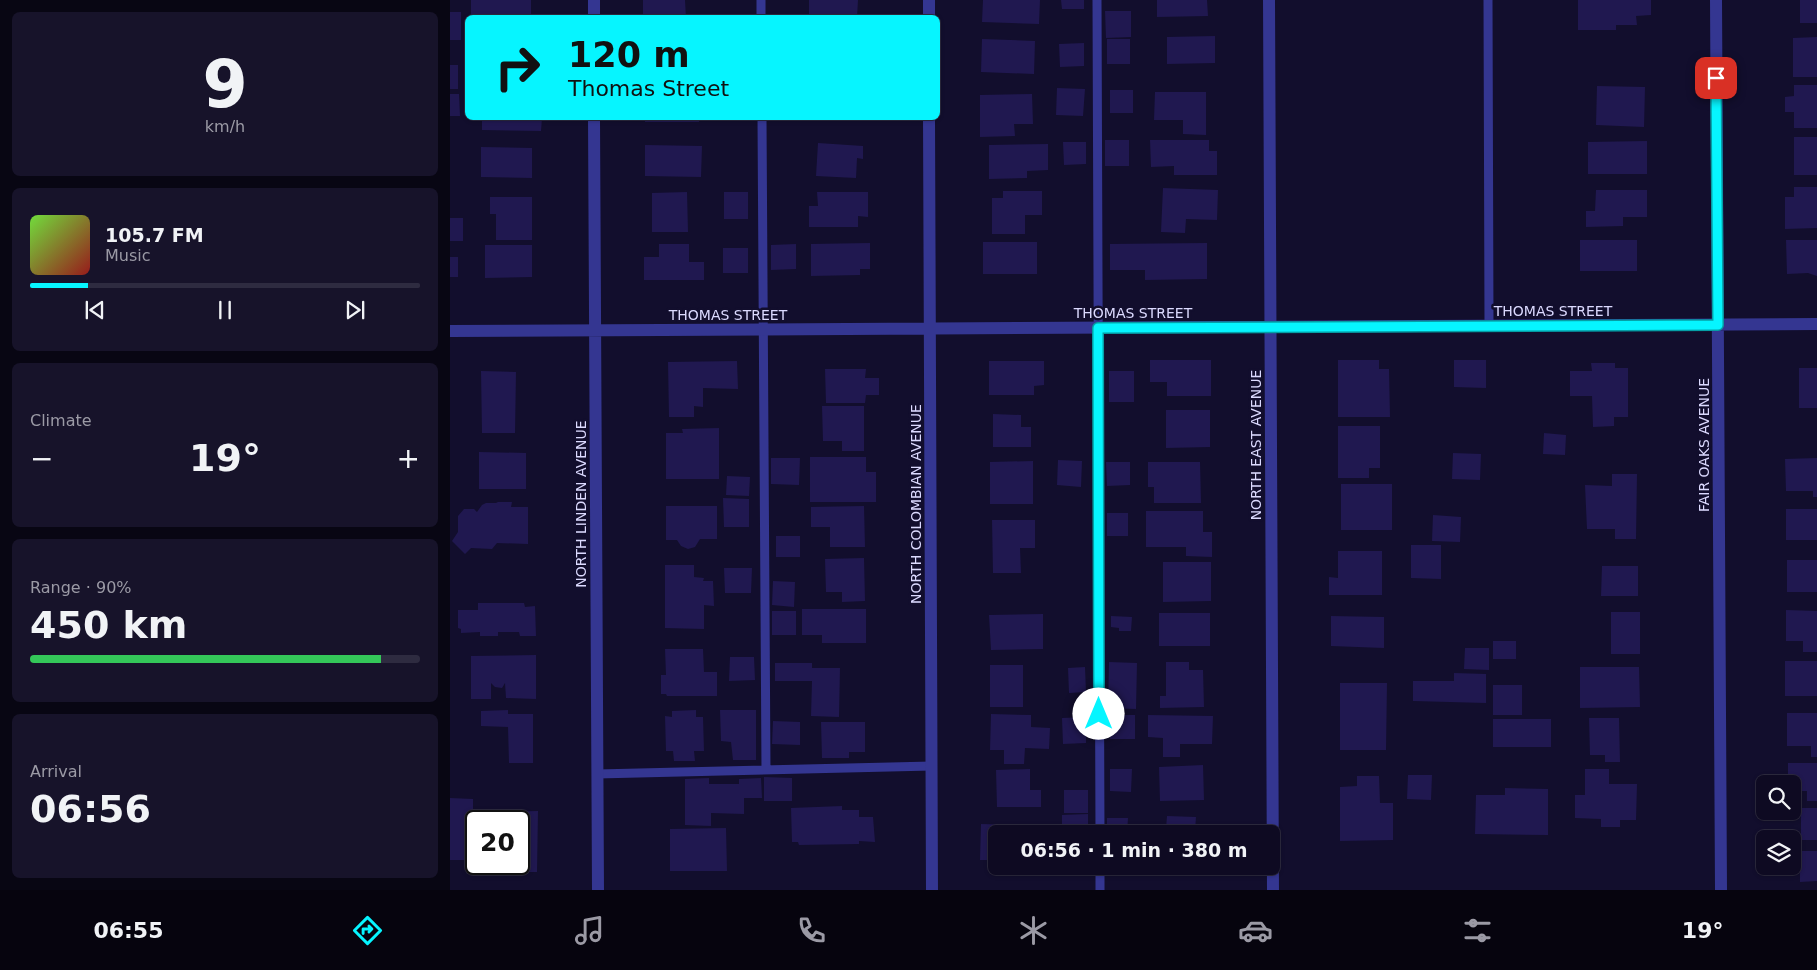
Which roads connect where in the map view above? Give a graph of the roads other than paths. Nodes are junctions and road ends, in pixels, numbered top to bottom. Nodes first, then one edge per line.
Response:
1 (594, 0) edge
2 (761, 0) edge
3 (929, 0) edge
4 (1097, 0) edge
5 (1268, 0) edge
6 (1488, 0) edge
7 (1716, 0) edge
8 (594, 15) edge
9 (761, 15) edge
10 (929, 15) edge
11 (594, 120) edge
12 (762, 120) edge
13 (930, 120) edge
14 (1817, 324) edge
15 (1718, 325) junction
16 (1489, 326) junction
17 (1270, 327) junction
18 (1098, 328) junction
19 (763, 329) junction
20 (930, 329) junction
21 (450, 331) edge
22 (595, 331) junction
23 (932, 766) junction
24 (766, 770) junction
25 (597, 774) junction
26 (1100, 825) edge
27 (1100, 875) edge
28 (598, 890) edge
29 (932, 890) edge
30 (1100, 890) edge
31 (1273, 890) edge
32 (1721, 890) edge

1 - 8 street
2 - 9 lane
3 - 10 street
4 - 18 lane
5 - 17 street, NORTH EAST AVENUE
6 - 16 lane
7 - 15 street, FAIR OAKS AVENUE
11 - 22 street, NORTH LINDEN AVENUE
12 - 19 lane
13 - 20 street, NORTH COLOMBIAN AVENUE
14 - 15 street, THOMAS STREET
15 - 16 street, THOMAS STREET
15 - 32 street, FAIR OAKS AVENUE
16 - 17 street, THOMAS STREET
17 - 18 street, THOMAS STREET
17 - 31 street, NORTH EAST AVENUE
18 - 20 street, THOMAS STREET
18 - 26 lane
19 - 20 street, THOMAS STREET
19 - 22 street, THOMAS STREET
19 - 24 lane
20 - 23 street, NORTH COLOMBIAN AVENUE
21 - 22 street, THOMAS STREET
22 - 25 street, NORTH LINDEN AVENUE
23 - 24 lane
23 - 29 street, NORTH COLOMBIAN AVENUE
24 - 25 lane
25 - 28 street, NORTH LINDEN AVENUE
27 - 30 lane

